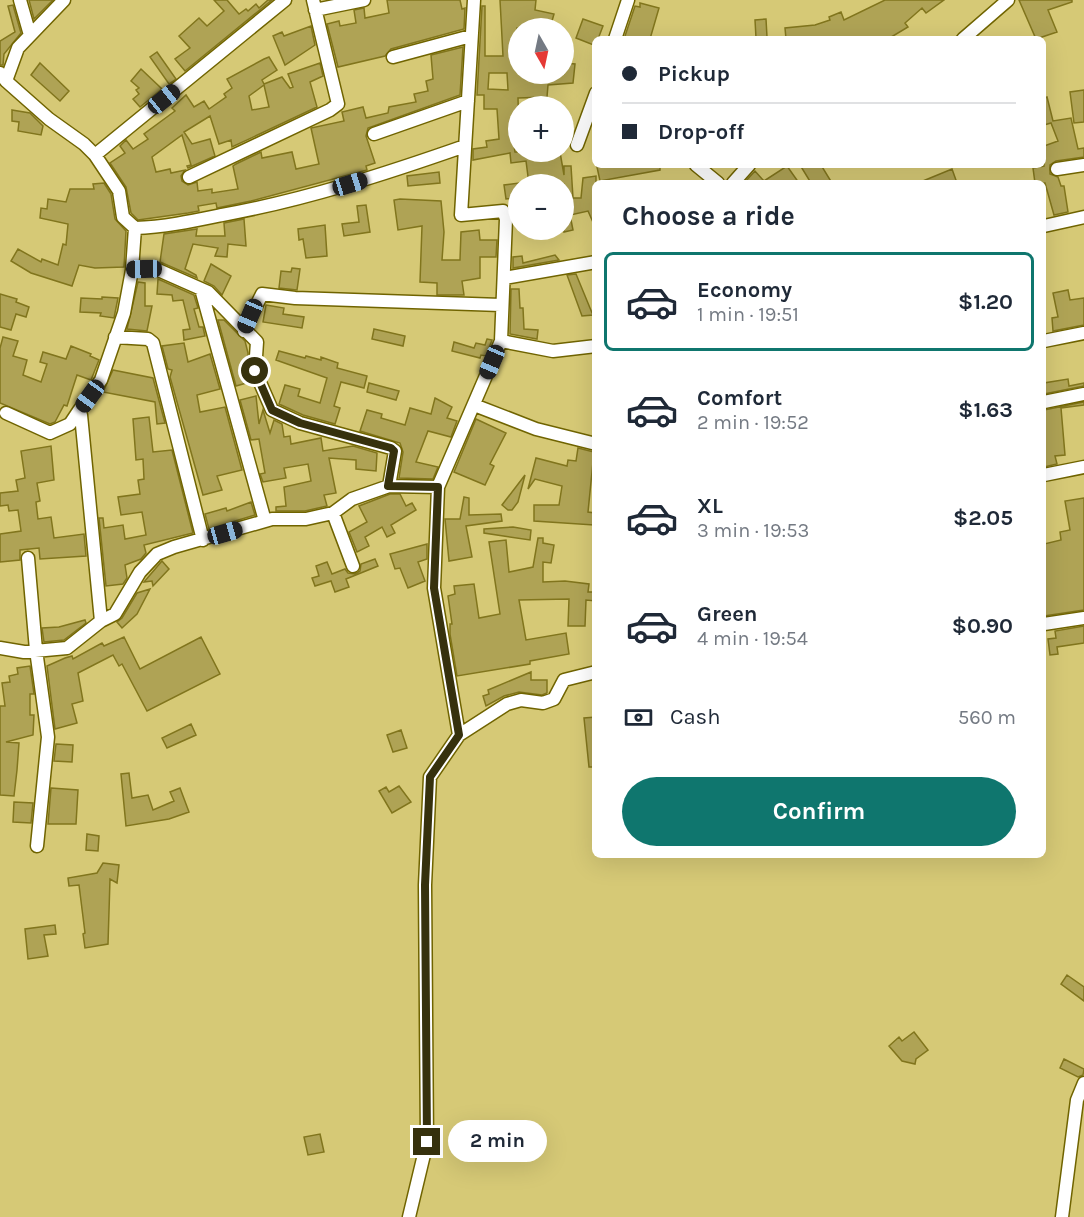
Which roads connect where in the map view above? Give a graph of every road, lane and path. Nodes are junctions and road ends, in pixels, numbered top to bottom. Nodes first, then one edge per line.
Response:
1 (20, 0) edge
2 (64, 0) edge
3 (285, 0) edge
4 (364, 0) edge
5 (474, 0) edge
6 (628, 0) edge
7 (1008, 0) edge
8 (314, 5) edge
9 (30, 35) junction
10 (471, 36) junction
11 (616, 36) edge
12 (966, 36) edge
13 (393, 57) dead end
14 (2, 78) edge
15 (468, 101) junction
16 (592, 104) edge
17 (374, 134) dead end
18 (577, 145) dead end
19 (465, 146) junction
20 (96, 155) junction
21 (1084, 165) edge
22 (700, 168) edge
23 (746, 168) edge
24 (1057, 169) dead end
25 (189, 177) dead end
26 (714, 180) edge
27 (736, 180) edge
28 (1084, 217) edge
29 (1046, 226) edge
30 (135, 228) junction
31 (592, 263) edge
32 (132, 270) junction
33 (504, 278) junction
34 (201, 289) junction
35 (501, 305) junction
36 (244, 331) junction
37 (1084, 333) edge
38 (115, 337) junction
39 (501, 341) junction
40 (1046, 341) edge
41 (592, 346) edge
42 (1084, 394) edge
43 (1046, 402) edge
44 (474, 405) junction
45 (78, 412) junction
46 (6, 413) dead end
47 (592, 443) edge
48 (1084, 467) edge
49 (1046, 475) edge
50 (388, 486) junction
51 (438, 487) junction
52 (333, 513) junction
53 (265, 521) junction
54 (202, 540) junction
55 (28, 558) dead end
56 (353, 566) dead end
57 (1084, 618) edge
58 (101, 621) junction
59 (1046, 624) edge
60 (0, 648) edge
61 (36, 650) junction
62 (592, 673) edge
63 (459, 735) junction
64 (37, 846) dead end
65 (1084, 1083) edge
66 (409, 1217) edge
67 (1062, 1217) edge

1 - 9 street
2 - 9 street
3 - 20 street
4 - 8 street
5 - 10 street
6 - 11 street
7 - 12 street
8 - 25 street
9 - 14 street
10 - 13 street
10 - 15 street
14 - 20 street
15 - 17 street
15 - 19 street
16 - 18 street
19 - 30 street
19 - 33 street
20 - 30 street
21 - 24 street
22 - 26 street
23 - 27 street
28 - 29 street
30 - 32 street
31 - 33 street
32 - 34 street
32 - 38 street
33 - 35 street
34 - 36 street
34 - 53 street
35 - 36 street
35 - 39 street
36 - 50 street
37 - 40 street
38 - 45 street
38 - 54 street
39 - 41 street
39 - 44 street
42 - 43 street
44 - 47 street
44 - 51 street
45 - 46 street
45 - 58 street
48 - 49 street
50 - 51 street
50 - 52 street
51 - 63 street
52 - 53 street
52 - 56 street
53 - 54 street
54 - 58 street
55 - 61 street
57 - 59 street
58 - 61 street
60 - 61 street
61 - 64 street
62 - 63 street
63 - 66 street
65 - 67 street

